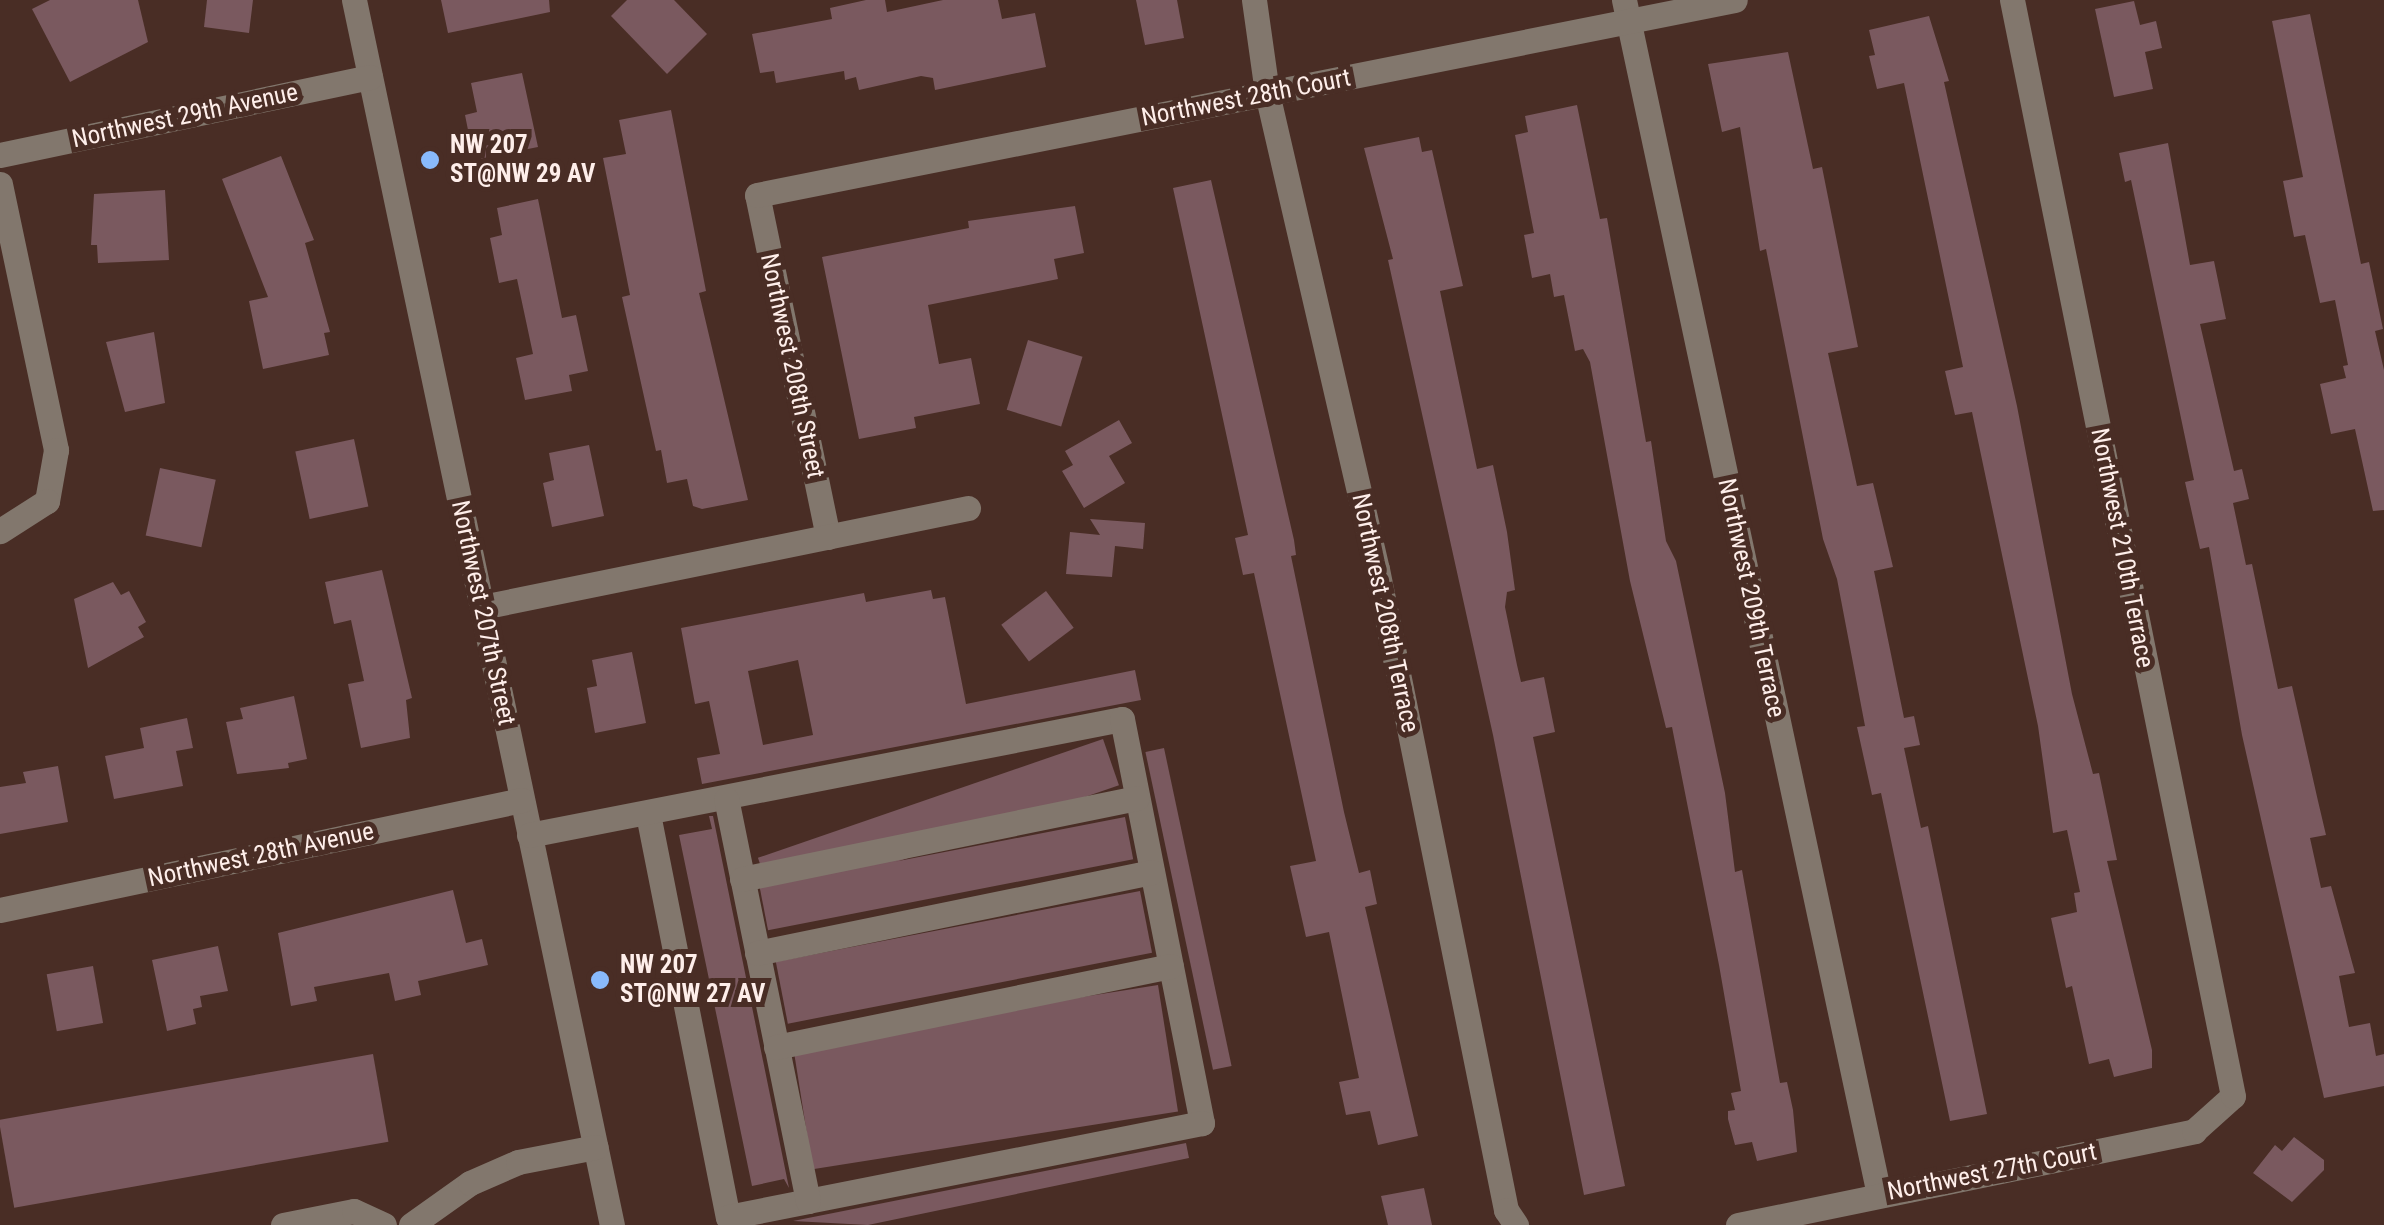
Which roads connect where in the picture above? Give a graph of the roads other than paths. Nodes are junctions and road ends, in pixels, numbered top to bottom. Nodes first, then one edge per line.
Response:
1 (354, 0) edge
2 (1254, 0) edge
3 (1736, 0) edge
4 (2012, 0) edge
5 (1626, 13) edge
6 (370, 78) junction
7 (1268, 92) junction
8 (0, 155) edge
9 (0, 184) edge
10 (756, 195) joint
11 (968, 508) dead end
12 (0, 531) edge
13 (828, 536) junction
14 (482, 606) junction
15 (1137, 798) junction
16 (726, 799) junction
17 (522, 800) junction
18 (648, 814) junction
19 (530, 835) junction
20 (1152, 872) junction
21 (742, 879) junction
22 (0, 910) edge
23 (758, 953) junction
24 (1170, 966) junction
25 (776, 1048) junction
26 (2233, 1096) joint
27 (596, 1147) junction
28 (1879, 1195) junction
29 (808, 1201) junction
30 (283, 1225) edge
31 (384, 1225) edge
32 (411, 1225) edge
33 (612, 1225) edge
34 (1516, 1225) edge
35 (1738, 1225) edge

1 - 6 street, Northwest 207th Street
2 - 7 street, Northwest 208th Terrace
3 - 5 street, Northwest 28th Court
4 - 26 street, Northwest 210th Terrace
5 - 7 street, Northwest 28th Court
5 - 28 street, Northwest 209th Terrace
6 - 8 street, Northwest 29th Avenue
6 - 14 street, Northwest 207th Street
7 - 10 street, Northwest 28th Court
7 - 34 street, Northwest 208th Terrace
9 - 12 street
10 - 13 street, Northwest 208th Street
11 - 13 street
13 - 14 street
14 - 17 street, Northwest 207th Street
15 - 16 street
15 - 20 street
15 - 21 street
16 - 18 street
16 - 21 street
17 - 19 street, Northwest 207th Street
17 - 22 street, Northwest 28th Avenue
18 - 19 street
18 - 29 street
19 - 27 street, Northwest 207th Street
20 - 23 street
20 - 24 street
21 - 23 street
23 - 25 street
24 - 25 street
24 - 29 street
25 - 29 street
26 - 28 street, Northwest 27th Court
27 - 32 street
27 - 33 street, Northwest 207th Street
28 - 35 street, Northwest 27th Court
30 - 31 street

